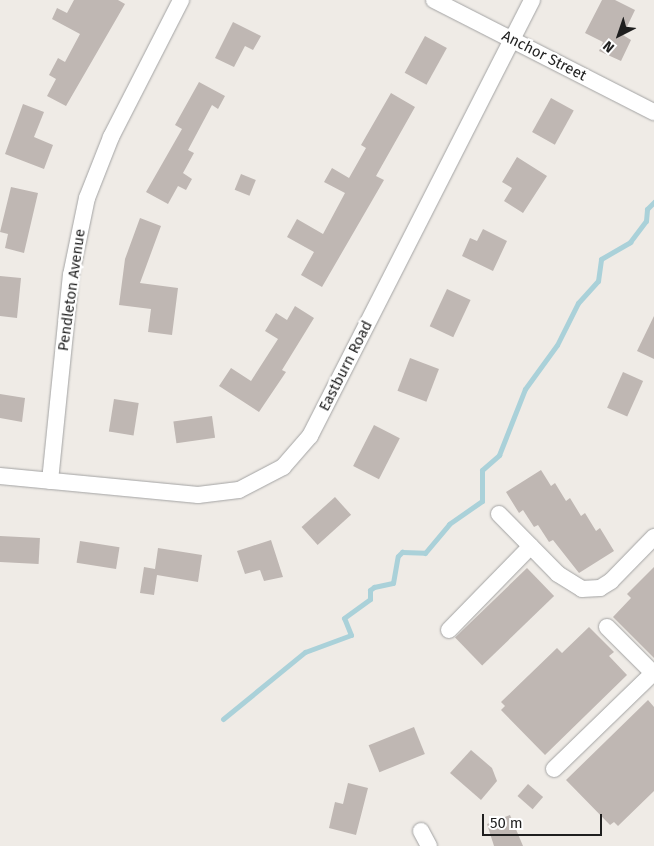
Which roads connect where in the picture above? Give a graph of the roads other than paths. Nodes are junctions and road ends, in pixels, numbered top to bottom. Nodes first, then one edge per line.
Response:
1 (181, 0) edge
2 (434, 0) edge
3 (532, 0) edge
4 (512, 40) junction
5 (654, 112) edge
6 (0, 476) edge
7 (50, 481) junction
8 (498, 514) dead end
9 (654, 537) edge
10 (531, 546) junction
11 (607, 627) dead end
12 (449, 630) dead end
13 (653, 673) edge
14 (554, 769) dead end
15 (421, 831) dead end
16 (429, 846) edge

1 - 7 street, Pendleton Avenue
2 - 4 street, Anchor Street
3 - 4 street, Eastburn Road
4 - 5 street, Anchor Street
4 - 7 street, Eastburn Road
6 - 7 street, Eastburn Road
8 - 10 street
9 - 10 street
10 - 12 street
11 - 13 street
13 - 14 street
15 - 16 street

